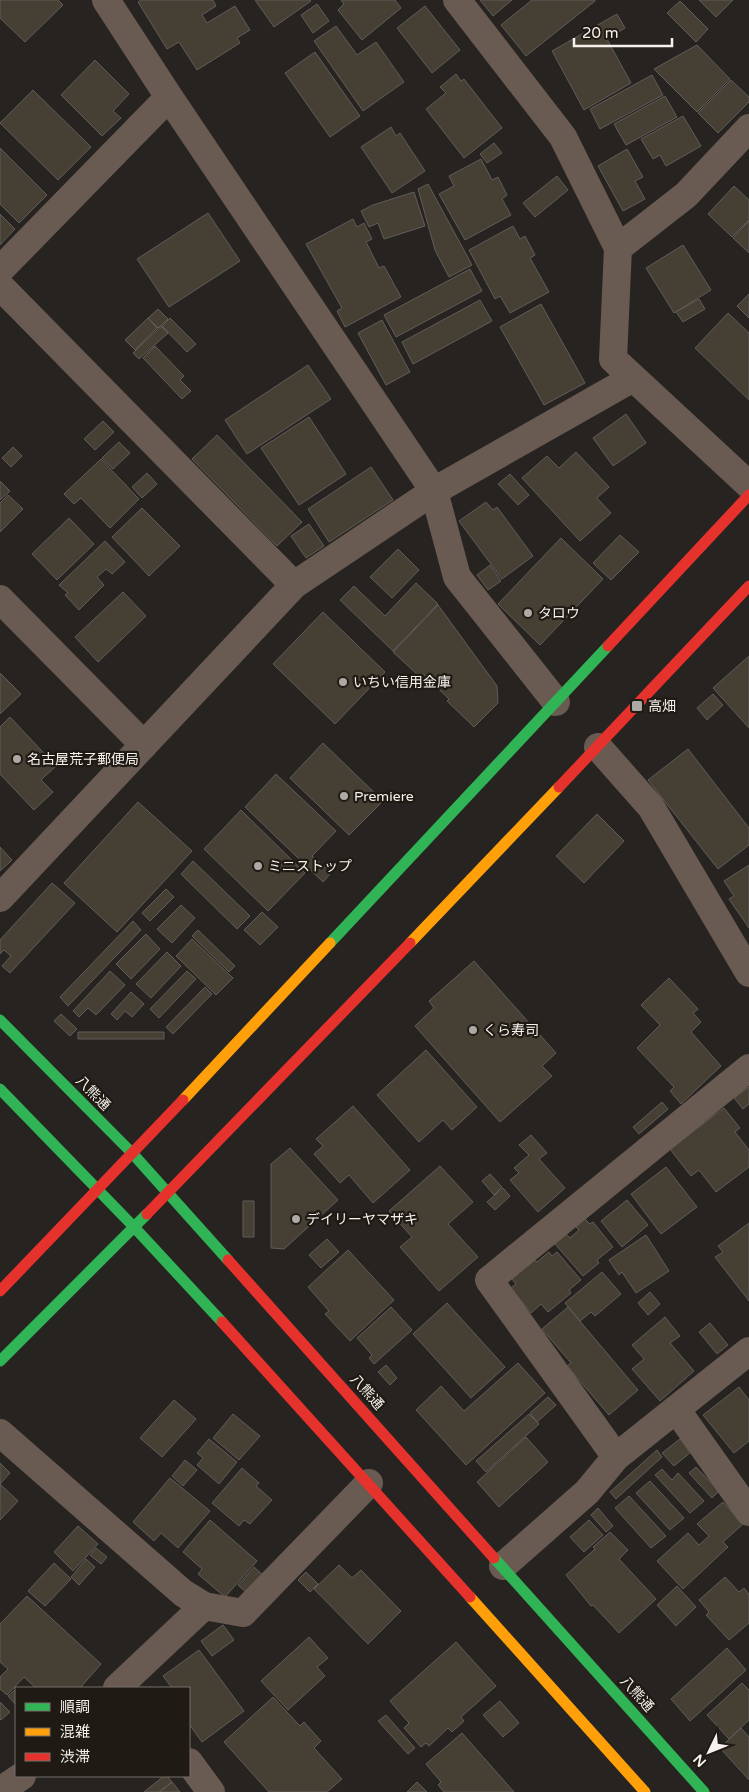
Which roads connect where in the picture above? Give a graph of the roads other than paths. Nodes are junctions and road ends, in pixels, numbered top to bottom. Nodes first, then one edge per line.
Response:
1 (106, 0) edge
2 (457, 0) edge
3 (169, 97) junction
4 (749, 128) edge
5 (618, 248) junction
6 (0, 270) edge
7 (0, 286) edge
8 (633, 378) junction
9 (749, 485) edge
10 (434, 491) junction
11 (749, 495) edge
12 (294, 585) junction
13 (749, 586) edge
14 (0, 599) edge
15 (556, 702) junction
16 (144, 746) junction
17 (598, 746) junction
18 (0, 898) edge
19 (749, 973) edge
20 (0, 1020) edge
21 (749, 1068) edge
22 (0, 1089) edge
23 (133, 1154) junction
24 (98, 1190) junction
25 (168, 1193) junction
26 (134, 1227) junction
27 (0, 1291) edge
28 (749, 1351) edge
29 (0, 1361) edge
30 (676, 1409) junction
31 (0, 1433) edge
32 (616, 1457) junction
33 (369, 1483) junction
34 (749, 1512) edge
35 (503, 1566) junction
36 (204, 1606) junction
37 (126, 1685) edge
38 (190, 1763) edge
39 (21, 1777) edge
40 (0, 1791) edge
41 (211, 1792) edge
42 (645, 1792) edge
43 (704, 1792) edge

1 - 3 street
2 - 5 street
3 - 6 street
3 - 10 street
4 - 5 street
5 - 8 street
7 - 12 street
8 - 9 street
8 - 10 street
10 - 12 street
10 - 15 street
11 - 15 street
12 - 16 street
13 - 17 street
14 - 16 street
15 - 23 street
16 - 18 street
17 - 19 street
17 - 25 street
20 - 23 street, 八熊通
21 - 32 street
22 - 24 street
23 - 24 street
23 - 25 street, 八熊通
24 - 26 street
24 - 27 street
25 - 26 street
25 - 35 street, 八熊通
26 - 29 street
26 - 33 street
28 - 30 street
30 - 32 street
30 - 34 street
31 - 36 street
32 - 35 street
33 - 36 street
33 - 42 street
35 - 43 street, 八熊通
36 - 37 street
38 - 41 street
39 - 40 street

